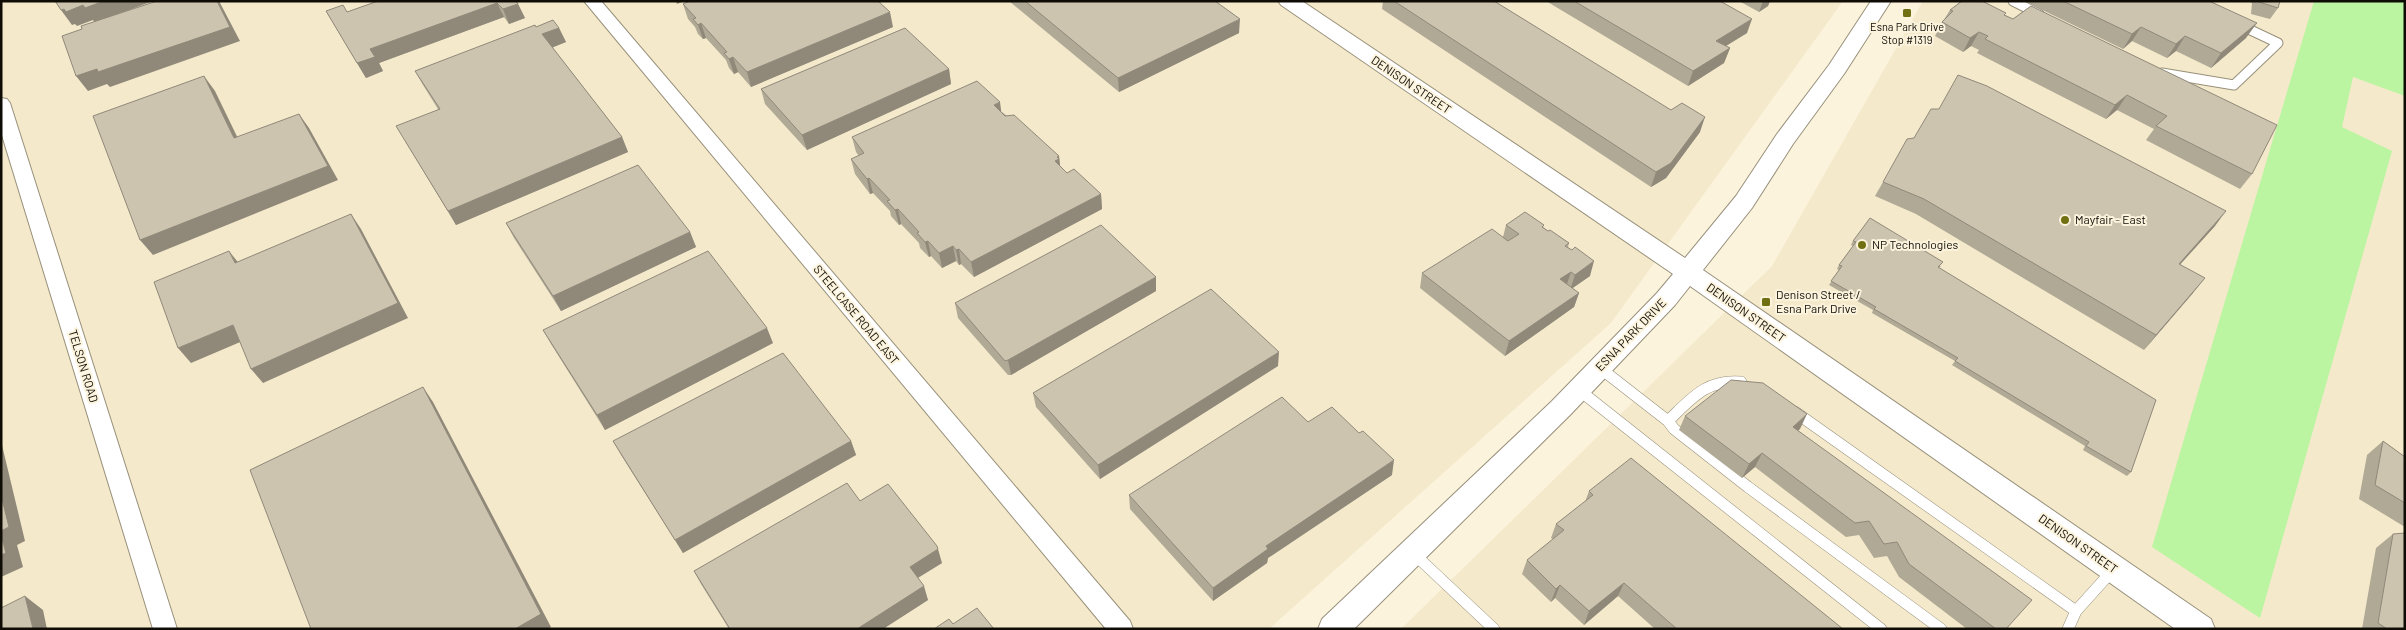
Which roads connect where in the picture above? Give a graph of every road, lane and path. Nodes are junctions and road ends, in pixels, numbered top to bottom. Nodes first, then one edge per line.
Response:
1 (592, 1) edge
2 (1288, 1) edge
3 (1881, 1) edge
4 (2013, 1) edge
5 (2049, 18) edge
6 (2234, 22) edge
7 (2156, 70) edge
8 (1, 102) edge
9 (1688, 272) junction
10 (1600, 368) junction
11 (1749, 384) edge
12 (1579, 390) junction
13 (1789, 408) edge
14 (1668, 421) junction
15 (1412, 552) junction
16 (2114, 569) junction
17 (2076, 611) junction
18 (165, 629) edge
19 (1121, 629) edge
20 (1333, 629) edge
21 (1494, 629) edge
22 (1881, 629) edge
23 (1941, 629) edge
24 (2068, 629) edge
25 (2200, 629) edge

1 - 19 street, STEELCASE ROAD EAST
2 - 9 street, DENISON STREET
3 - 9 street, ESNA PARK DRIVE
4 - 5 lane
6 - 7 lane
8 - 18 street, TELSON ROAD
9 - 10 street, ESNA PARK DRIVE
9 - 16 street, DENISON STREET
10 - 12 street, ESNA PARK DRIVE
10 - 14 lane
11 - 14 lane
12 - 15 street, ESNA PARK DRIVE
12 - 22 lane
13 - 17 lane
14 - 23 lane
15 - 20 street, ESNA PARK DRIVE
15 - 21 lane
16 - 17 lane
16 - 25 street, DENISON STREET
17 - 24 lane

